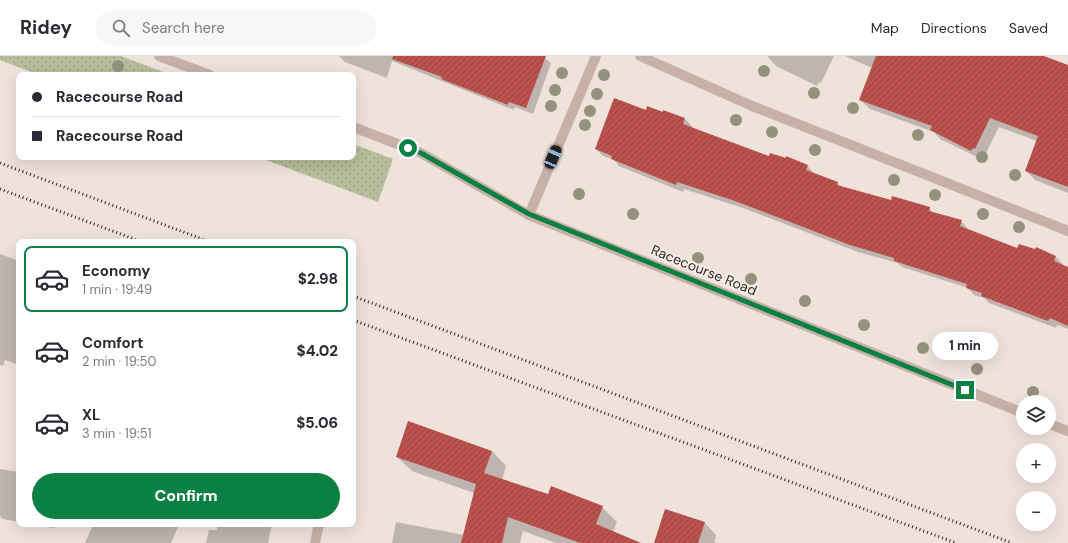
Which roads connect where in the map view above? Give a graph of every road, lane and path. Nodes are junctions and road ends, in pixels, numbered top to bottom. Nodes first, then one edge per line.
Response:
1 (159, 56) edge
2 (596, 56) edge
3 (640, 56) edge
4 (202, 72) edge
5 (356, 128) edge
6 (529, 214) junction
7 (1068, 231) edge
8 (1016, 410) edge
9 (1056, 427) edge
10 (1068, 431) edge
11 (318, 527) edge
12 (315, 543) edge

1 - 4 street
2 - 6 street
3 - 7 street
5 - 6 street, Racecourse Road
6 - 8 street, Racecourse Road
9 - 10 street
11 - 12 street

